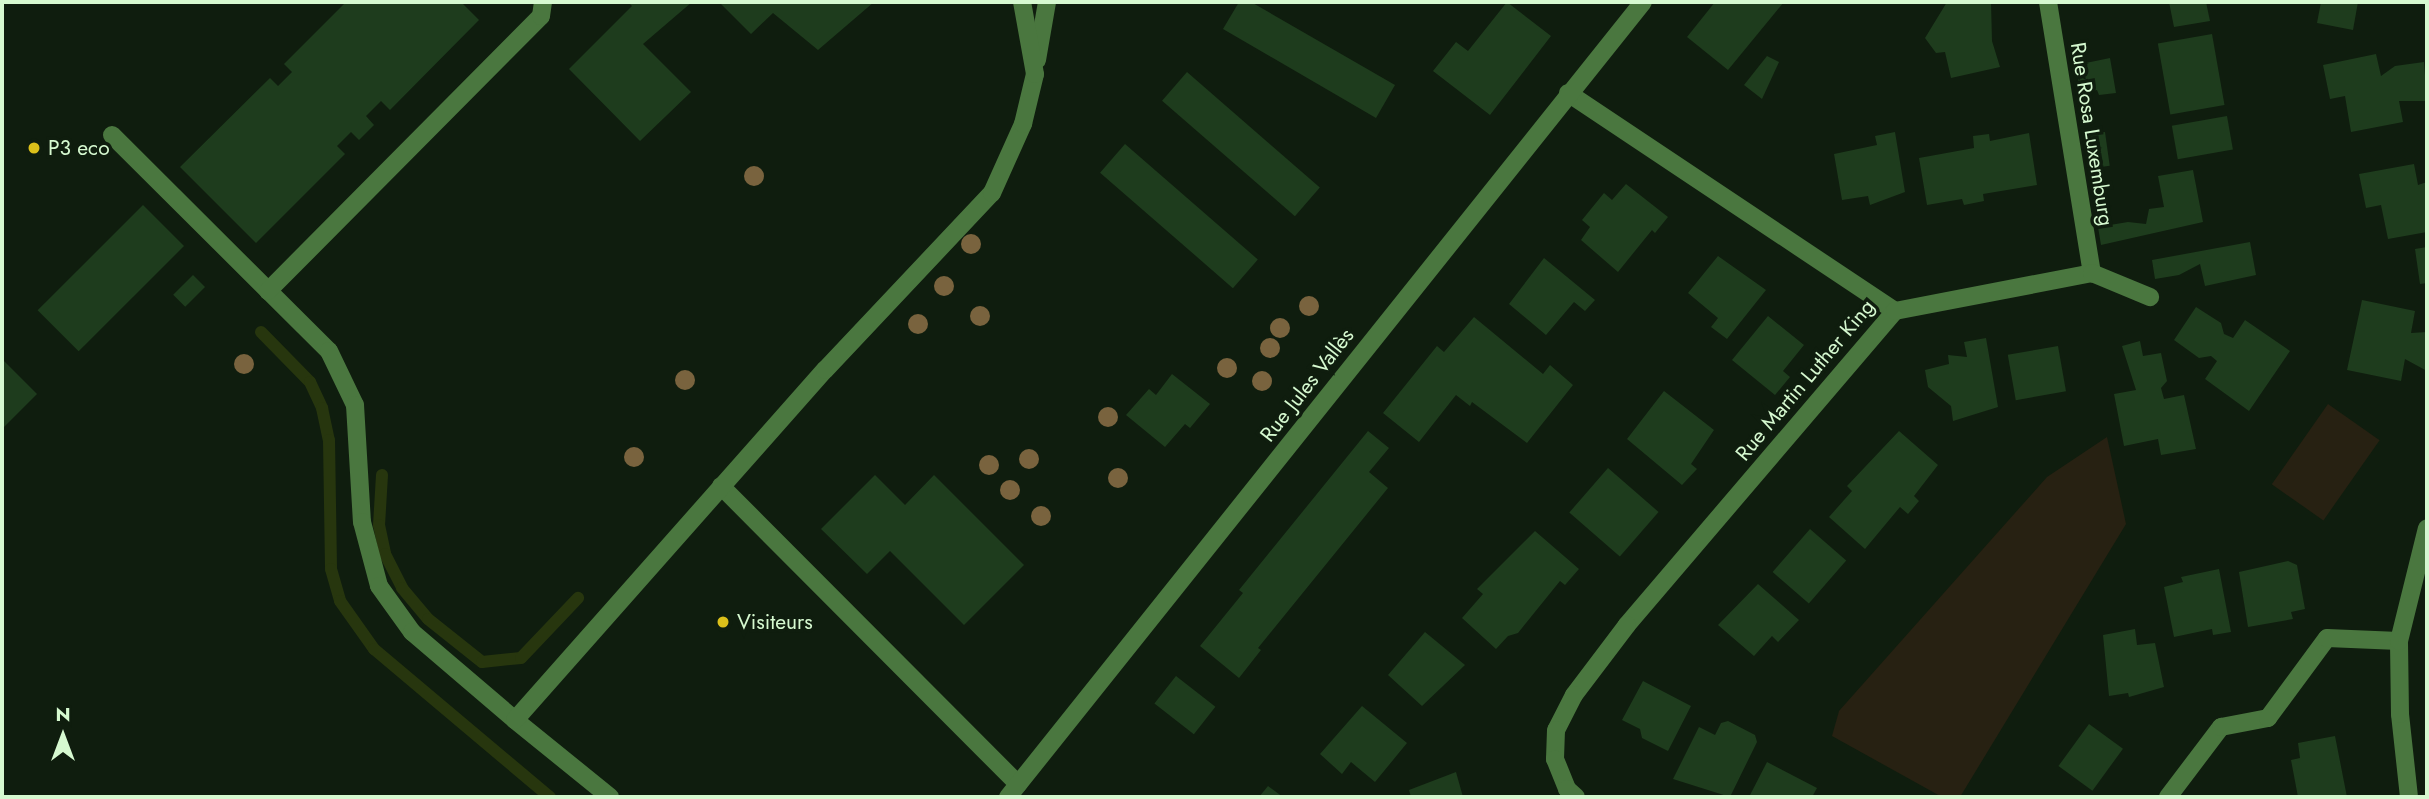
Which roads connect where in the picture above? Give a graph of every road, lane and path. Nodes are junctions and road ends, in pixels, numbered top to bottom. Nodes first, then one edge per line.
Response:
1 (543, 2) edge
2 (1022, 2) edge
3 (1047, 2) edge
4 (1643, 2) edge
5 (2048, 2) edge
6 (1035, 74) junction
7 (1568, 93) junction
8 (112, 135) dead end
9 (2092, 273) junction
10 (268, 291) junction
11 (2150, 297) dead end
12 (1895, 311) junction
13 (721, 486) junction
14 (2427, 528) edge
15 (2399, 641) junction
16 (515, 720) junction
17 (1013, 791) edge
18 (610, 797) edge
19 (1576, 797) edge
20 (2168, 797) edge
21 (2409, 797) edge

1 - 10 street
2 - 6 street
3 - 6 street
4 - 7 street, Rue Jules Vallès
5 - 9 street, Rue Rosa Luxemburg
6 - 13 street
7 - 12 street, Rue Martin Luther King
7 - 17 street, Rue Jules Vallès
8 - 10 street
9 - 11 street
9 - 12 street
10 - 16 street
12 - 19 street, Rue Martin Luther King
13 - 16 street
13 - 17 street
14 - 15 street
15 - 20 street
15 - 21 street
16 - 18 street

